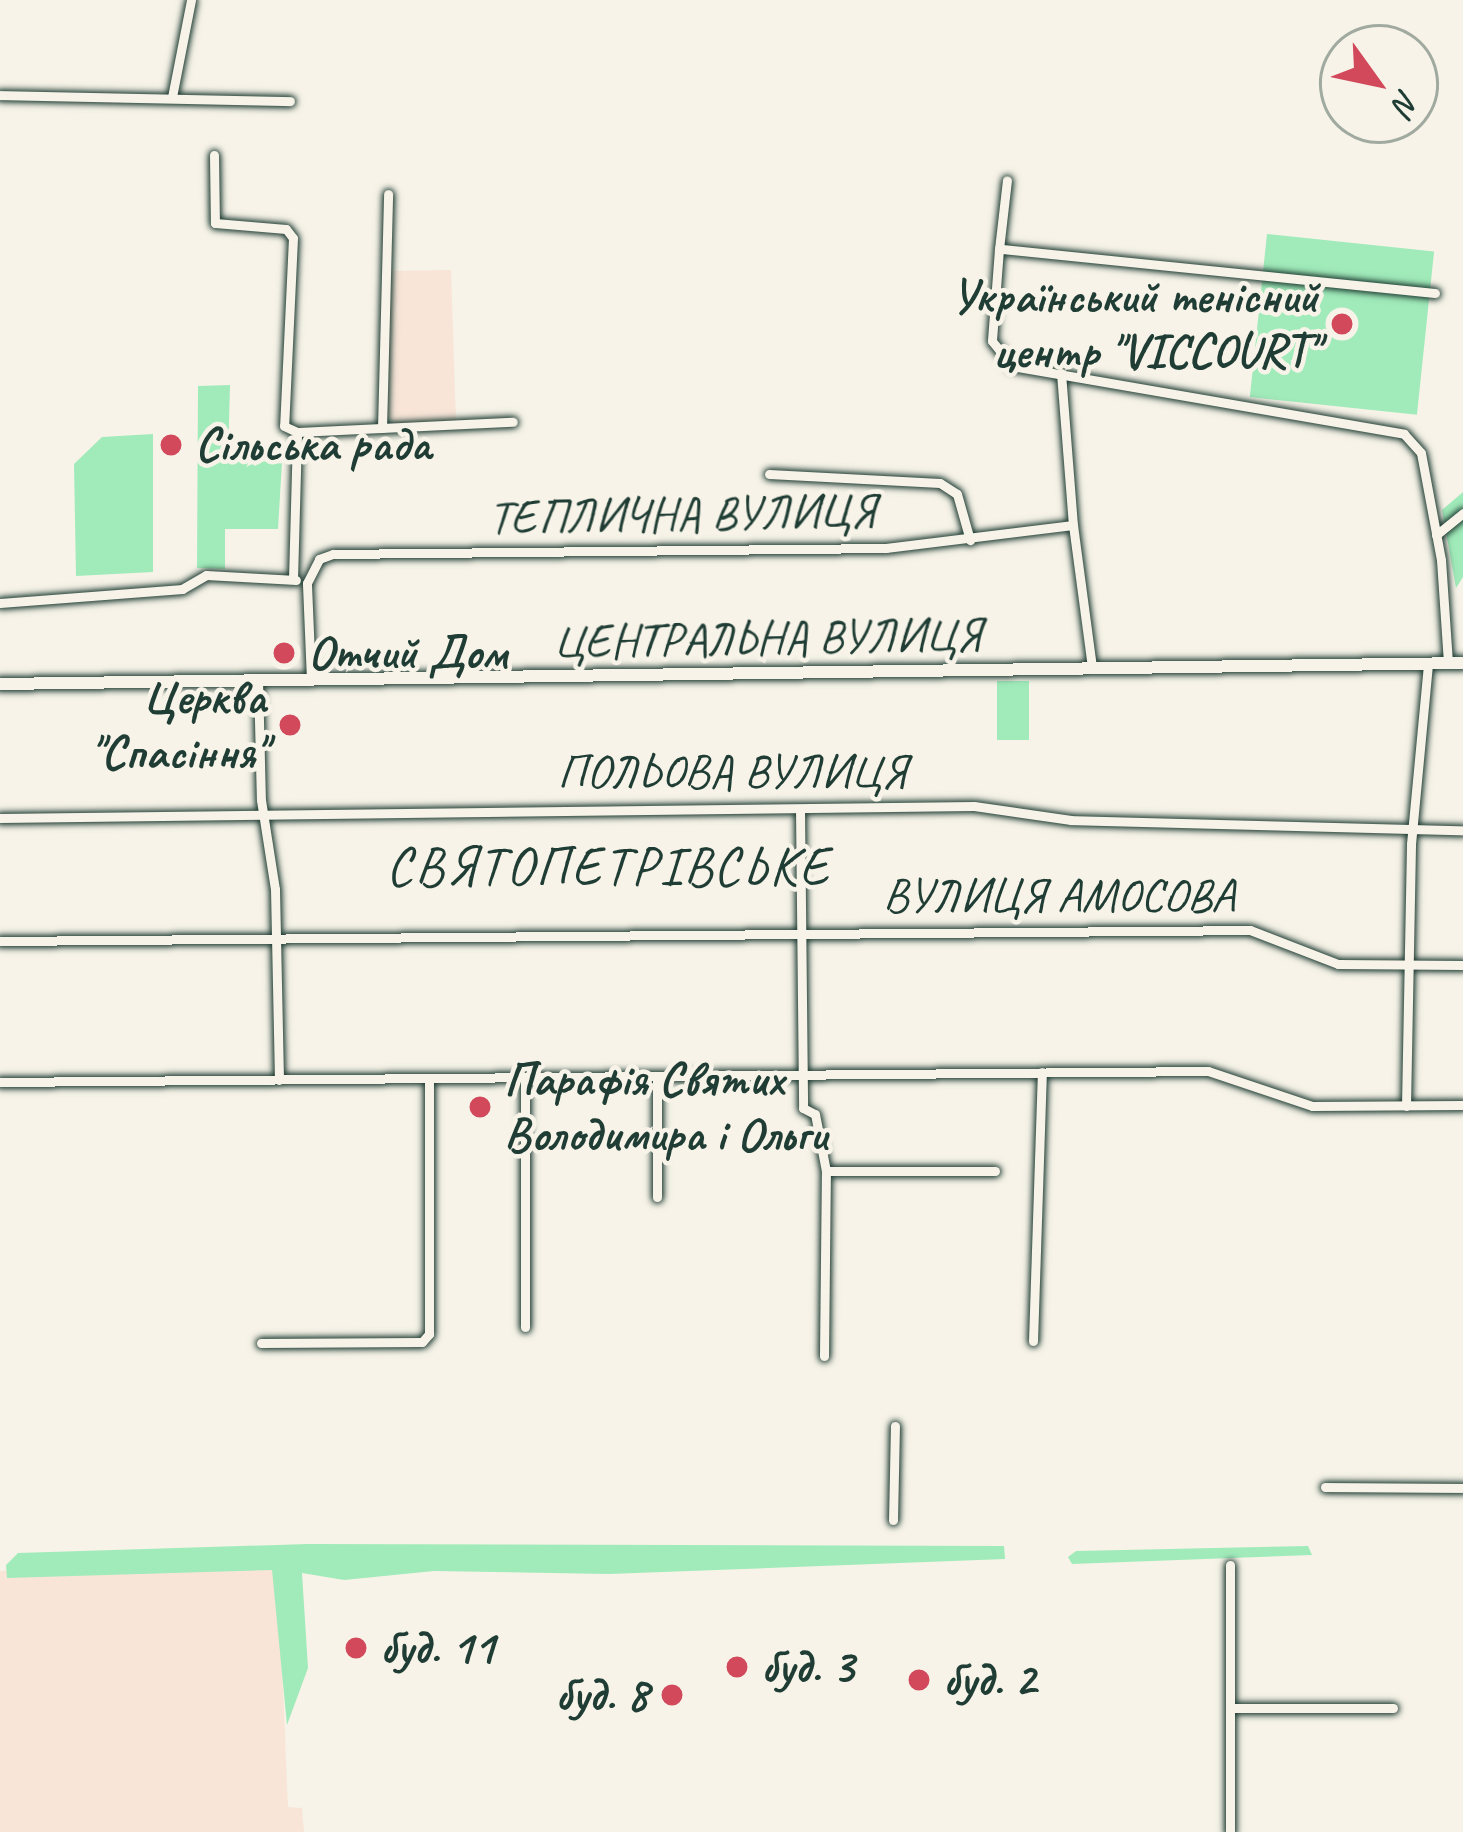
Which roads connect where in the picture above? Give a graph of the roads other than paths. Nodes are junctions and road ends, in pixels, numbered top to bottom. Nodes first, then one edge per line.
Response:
1 (190, 0) edge
2 (0, 95) edge
3 (172, 97) junction
4 (290, 101) dead end
5 (214, 154) dead end
6 (1006, 179) dead end
7 (388, 194) dead end
8 (999, 249) junction
9 (1435, 293) dead end
10 (1061, 374) junction
11 (513, 422) dead end
12 (382, 428) junction
13 (297, 432) junction
14 (769, 475) dead end
15 (1463, 513) edge
16 (1073, 525) junction
17 (1436, 535) junction
18 (970, 540) junction
19 (293, 579) junction
20 (307, 583) junction
21 (0, 603) edge
22 (1428, 663) junction
23 (1456, 663) edge
24 (1092, 668) junction
25 (258, 680) junction
26 (310, 680) junction
27 (0, 684) edge
28 (263, 809) junction
29 (800, 809) junction
30 (0, 818) edge
31 (1415, 826) junction
32 (1463, 830) edge
33 (801, 933) junction
34 (277, 938) junction
35 (0, 941) edge
36 (1407, 965) junction
37 (1463, 965) edge
38 (1042, 1072) junction
39 (803, 1075) junction
40 (657, 1078) junction
41 (279, 1080) junction
42 (525, 1080) junction
43 (429, 1081) junction
44 (0, 1082) edge
45 (1406, 1106) junction
46 (1463, 1106) edge
47 (826, 1171) junction
48 (995, 1171) dead end
49 (657, 1197) dead end
50 (525, 1327) dead end
51 (1033, 1341) dead end
52 (261, 1342) dead end
53 (824, 1356) dead end
54 (895, 1426) dead end
55 (1325, 1487) dead end
56 (1463, 1488) edge
57 (893, 1520) dead end
58 (1230, 1565) dead end
59 (1230, 1708) junction
60 (1393, 1708) dead end
61 (1230, 1832) edge

1 - 3 street
2 - 3 street
3 - 4 street
5 - 13 street
6 - 8 street
7 - 12 street
8 - 9 street
8 - 10 street
10 - 16 street
10 - 17 street
11 - 12 street, ТЕПЛИЧНА ВУЛИЦЯ
12 - 13 street, ТЕПЛИЧНА ВУЛИЦЯ
13 - 19 street
14 - 18 street
15 - 17 street
16 - 18 street, ТЕПЛИЧНА ВУЛИЦЯ
16 - 24 street
17 - 23 street
18 - 20 street, ТЕПЛИЧНА ВУЛИЦЯ
19 - 20 street
19 - 21 street
20 - 26 street
22 - 23 main road, ЦЕНТРАЛЬНА ВУЛИЦЯ
22 - 24 main road, ЦЕНТРАЛЬНА ВУЛИЦЯ
22 - 31 street
24 - 26 main road, ЦЕНТРАЛЬНА ВУЛИЦЯ
25 - 26 main road, ЦЕНТРАЛЬНА ВУЛИЦЯ
25 - 27 main road, ЦЕНТРАЛЬНА ВУЛИЦЯ
25 - 28 street
28 - 29 street, ПОЛЬОВА ВУЛИЦЯ
28 - 30 street, ПОЛЬОВА ВУЛИЦЯ
28 - 34 street
29 - 31 street, ПОЛЬОВА ВУЛИЦЯ
29 - 33 street
31 - 32 street, ПОЛЬОВА ВУЛИЦЯ
31 - 36 street
33 - 34 street, ВУЛИЦЯ АМОСОВА
33 - 36 street, ВУЛИЦЯ АМОСОВА
33 - 39 street
34 - 35 street, ВУЛИЦЯ АМОСОВА
34 - 41 street
36 - 37 street, ВУЛИЦЯ АМОСОВА
36 - 45 street
38 - 39 street
38 - 45 street
38 - 51 street
39 - 40 street
39 - 47 street
40 - 42 street
40 - 49 street
41 - 43 street
41 - 44 street
42 - 43 street
42 - 50 street
43 - 52 street
45 - 46 street
47 - 48 street
47 - 53 street
54 - 57 street
55 - 56 street
58 - 59 street
59 - 60 street
59 - 61 street

